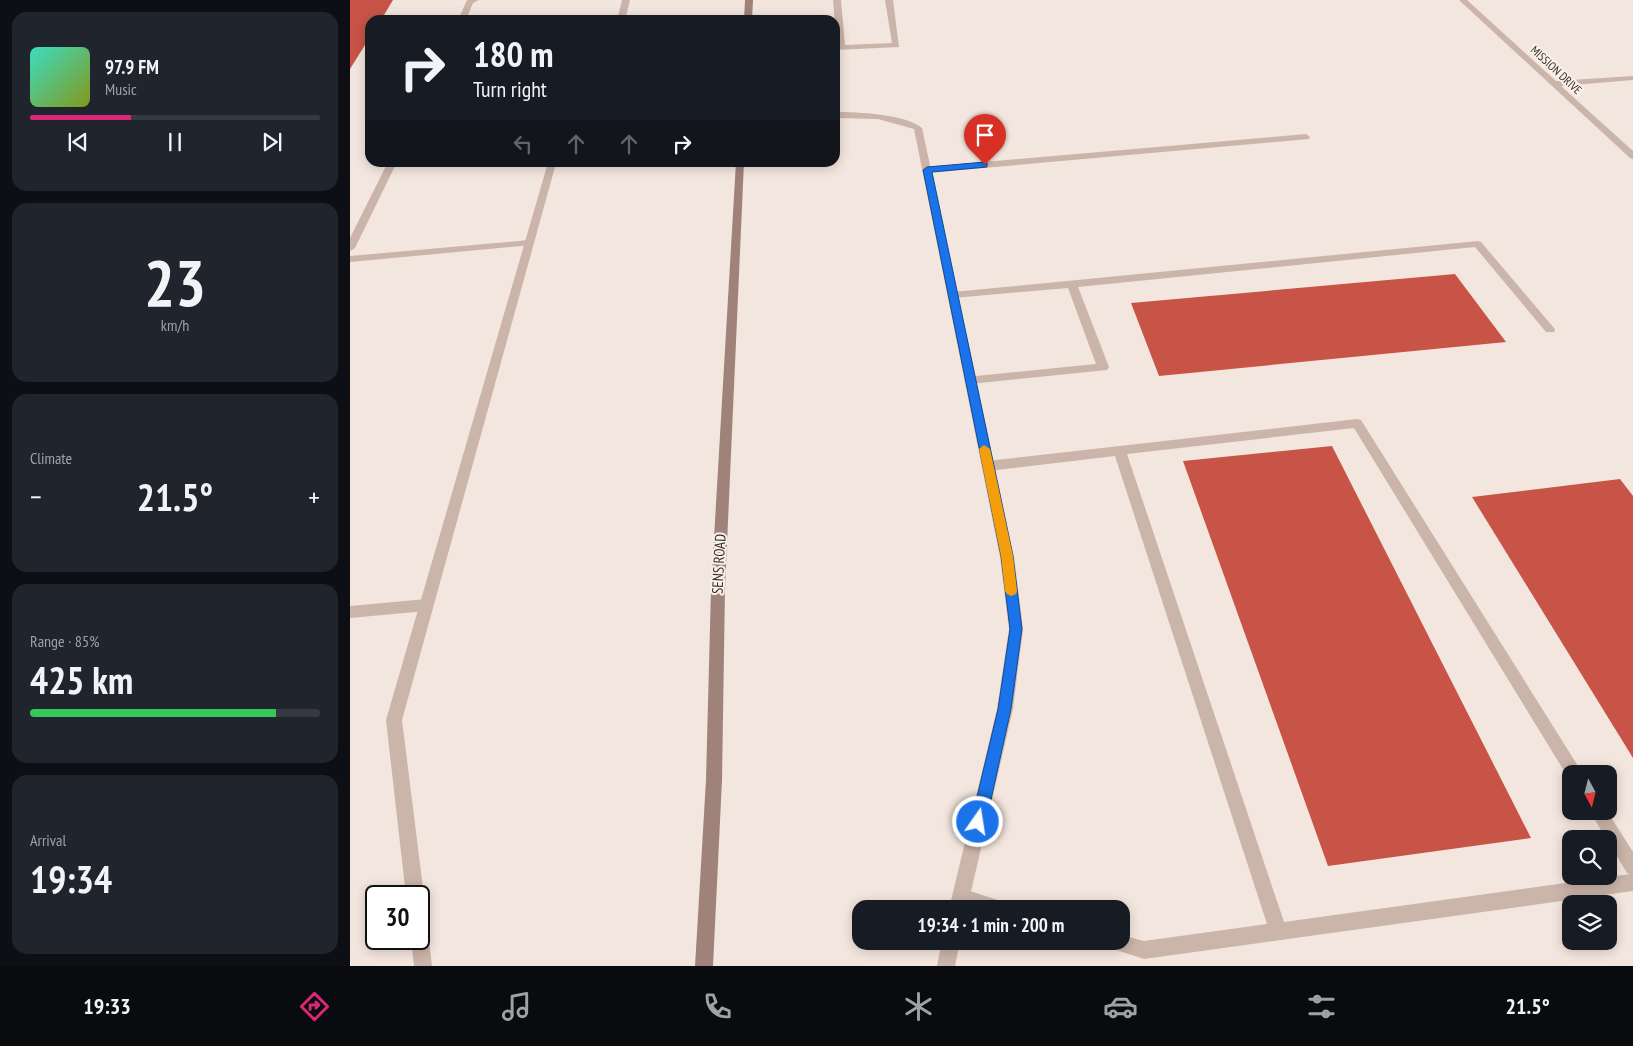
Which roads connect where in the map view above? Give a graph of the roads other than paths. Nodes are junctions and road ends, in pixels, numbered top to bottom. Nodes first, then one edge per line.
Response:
1 (475, 0) edge
2 (626, 0) edge
3 (749, 0) edge
4 (837, 0) edge
5 (889, 0) edge
6 (1463, 0) edge
7 (464, 15) edge
8 (622, 15) edge
9 (748, 15) edge
10 (837, 15) edge
11 (840, 48) edge
12 (1633, 78) edge
13 (1554, 84) junction
14 (840, 114) edge
15 (1306, 138) dead end
16 (1633, 156) edge
17 (390, 167) edge
18 (551, 167) edge
19 (740, 167) edge
20 (927, 170) junction
21 (529, 243) junction
22 (350, 248) edge
23 (350, 258) edge
24 (1072, 284) junction
25 (953, 294) junction
26 (1550, 330) dead end
27 (970, 380) junction
28 (1119, 450) junction
29 (988, 466) junction
30 (426, 605) junction
31 (350, 612) edge
32 (1569, 765) edge
33 (1604, 820) edge
34 (1633, 867) edge
35 (1633, 882) edge
36 (414, 885) edge
37 (961, 900) edge
38 (1278, 931) junction
39 (1130, 946) edge
40 (421, 950) edge
41 (949, 950) edge
42 (423, 966) edge
43 (704, 966) edge
44 (946, 966) edge

1 - 7 street
2 - 8 street
3 - 9 main road
4 - 10 street
5 - 11 street
6 - 13 street, MISSION DRIVE
12 - 13 street
13 - 16 street, MISSION DRIVE
14 - 20 street
15 - 20 street
17 - 22 street
18 - 21 street
19 - 43 main road, SENS ROAD
20 - 25 street
21 - 23 street
21 - 30 street
24 - 25 street
24 - 26 street
24 - 27 street
25 - 27 street
27 - 29 street
28 - 29 street
28 - 32 street
28 - 38 street
29 - 37 street
30 - 31 street
30 - 36 street
33 - 34 street
35 - 38 street
38 - 39 street
40 - 42 street
41 - 44 street

